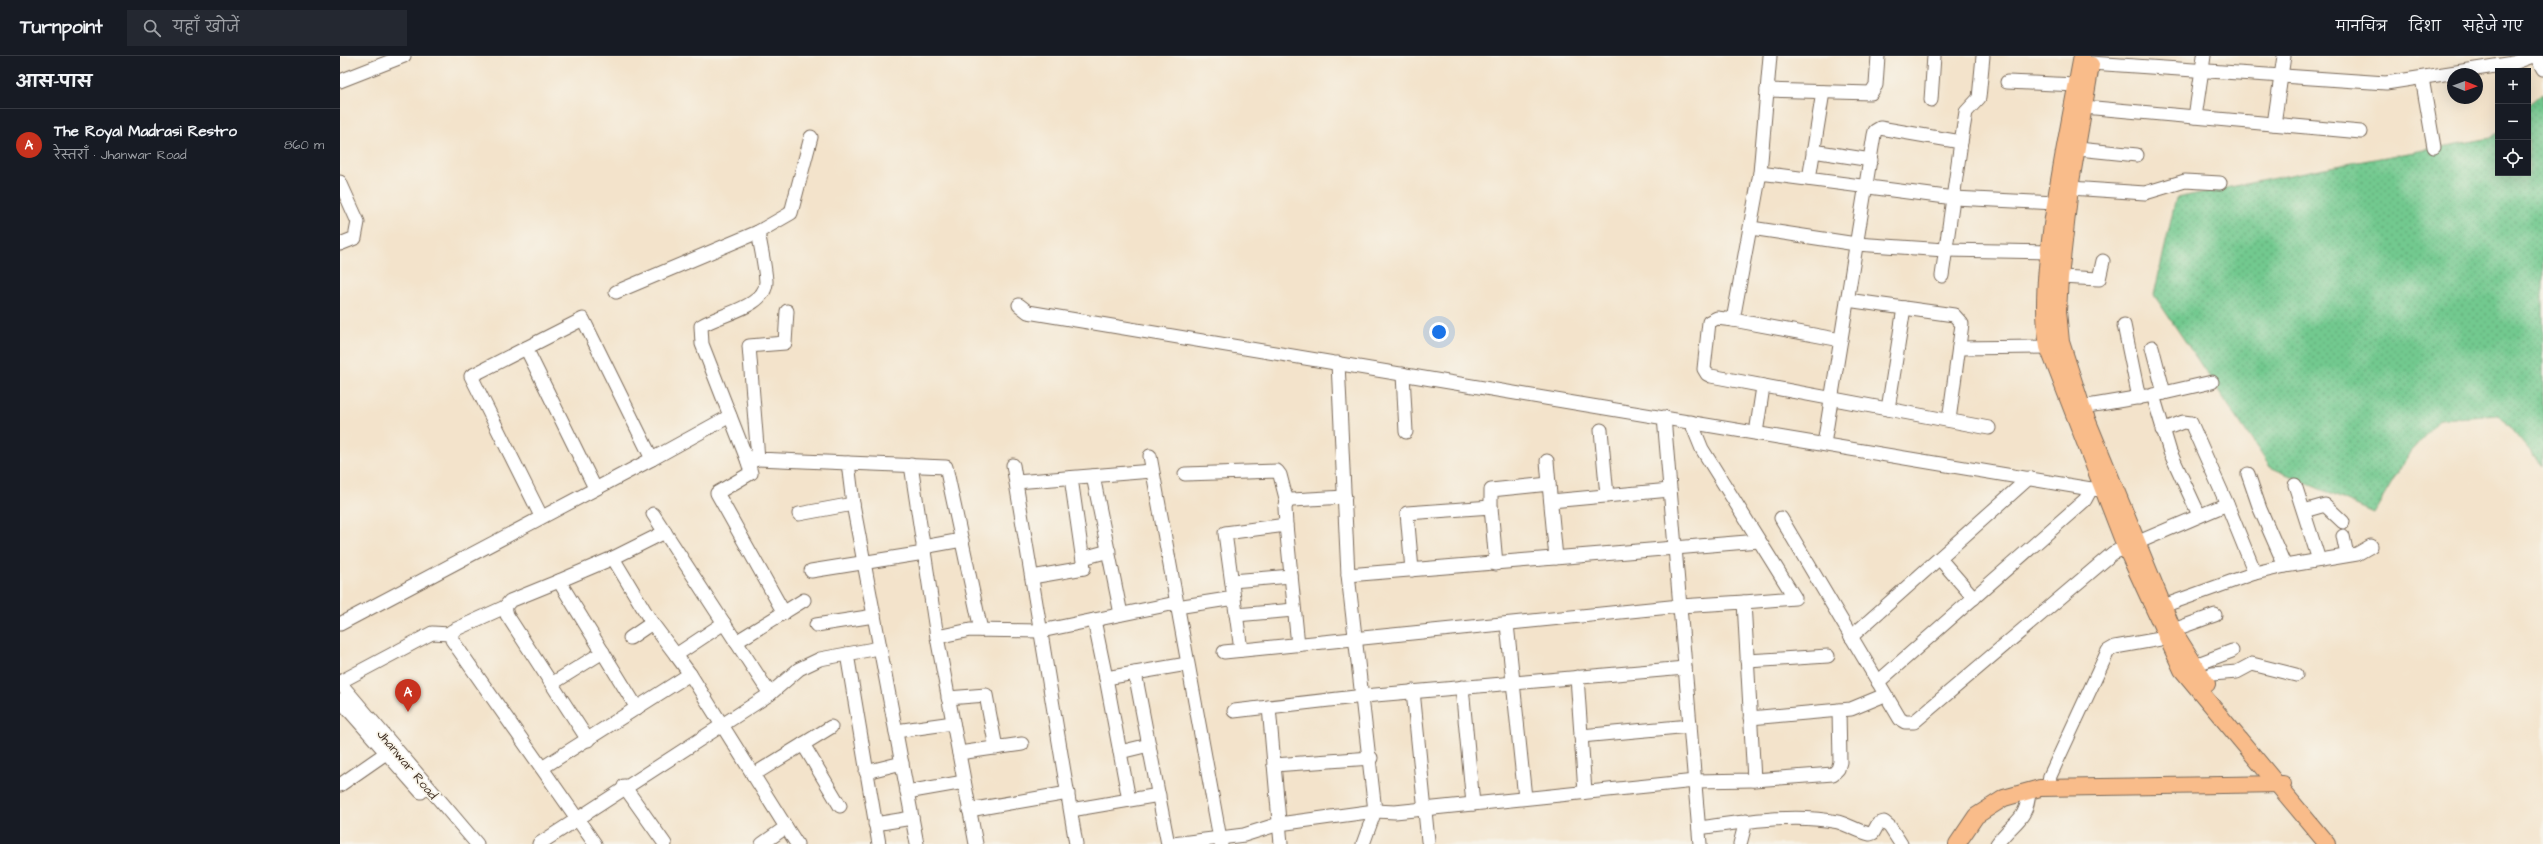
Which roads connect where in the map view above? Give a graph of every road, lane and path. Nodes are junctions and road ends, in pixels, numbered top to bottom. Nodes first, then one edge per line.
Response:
1 (404, 56) edge
2 (1770, 56) edge
3 (1878, 56) edge
4 (1934, 56) edge
5 (1984, 56) edge
6 (2204, 56) edge
7 (2284, 56) edge
8 (2535, 56) edge
9 (2089, 58) edge
10 (2543, 69) edge
11 (2202, 70) junction
12 (2281, 75) junction
13 (2422, 78) junction
14 (340, 80) edge
15 (2006, 82) dead end
16 (2076, 85) junction
17 (1767, 90) junction
18 (1823, 92) junction
19 (1931, 100) dead end
20 (2084, 108) junction
21 (2195, 117) junction
22 (2274, 124) junction
23 (2361, 132) dead end
24 (811, 138) dead end
25 (1961, 142) junction
26 (2434, 147) dead end
27 (2078, 149) junction
28 (1813, 151) junction
29 (2137, 155) dead end
30 (1871, 160) junction
31 (1760, 173) junction
32 (1809, 179) junction
33 (340, 182) edge
34 (2220, 183) dead end
35 (1866, 186) junction
36 (2070, 188) junction
37 (1954, 198) junction
38 (2055, 203) junction
39 (1751, 228) junction
40 (758, 232) junction
41 (340, 244) edge
42 (1856, 244) junction
43 (1945, 250) junction
44 (2049, 252) junction
45 (2103, 261) dead end
46 (1942, 276) dead end
47 (2060, 277) junction
48 (616, 292) dead end
49 (1848, 300) junction
50 (1019, 305) dead end
51 (1904, 308) junction
52 (787, 311) dead end
53 (1733, 320) junction
54 (2124, 325) dead end
55 (1841, 340) junction
56 (2054, 344) junction
57 (2152, 347) dead end
58 (526, 348) junction
59 (1959, 348) junction
60 (1338, 363) junction
61 (1403, 374) junction
62 (2212, 382) dead end
63 (1764, 387) junction
64 (2158, 394) junction
65 (1831, 398) junction
66 (2139, 398) junction
67 (2082, 407) junction
68 (1888, 409) junction
69 (730, 416) junction
70 (1664, 417) junction
71 (1950, 420) junction
72 (1691, 422) junction
73 (1989, 428) dead end
74 (1601, 430) dead end
75 (2162, 430) junction
76 (1406, 432) dead end
77 (1756, 433) junction
78 (1824, 444) junction
79 (1150, 456) dead end
80 (652, 459) junction
81 (753, 461) junction
82 (1547, 461) dead end
83 (848, 463) junction
84 (1013, 465) dead end
85 (911, 466) junction
86 (1152, 471) junction
87 (1185, 474) dead end
88 (2248, 474) dead end
89 (1094, 476) junction
90 (1071, 478) junction
91 (2028, 478) junction
92 (1016, 482) junction
93 (1549, 484) junction
94 (2295, 485) dead end
95 (595, 488) junction
96 (2102, 488) junction
97 (1670, 490) junction
98 (1607, 496) junction
99 (1345, 497) junction
100 (1551, 501) junction
101 (1287, 502) junction
102 (853, 504) junction
103 (2227, 504) junction
104 (1491, 507) junction
105 (2304, 512) junction
106 (653, 514) dead end
107 (799, 514) dead end
108 (2199, 515) junction
109 (541, 516) junction
110 (1781, 518) dead end
111 (1286, 525) junction
112 (665, 532) junction
113 (962, 540) junction
114 (1759, 541) junction
115 (2131, 544) junction
116 (2371, 546) dead end
117 (1675, 547) junction
118 (923, 550) junction
119 (1109, 551) junction
120 (2347, 555) junction
121 (612, 558) junction
122 (1083, 558) junction
123 (1556, 558) junction
124 (1940, 559) junction
125 (2319, 560) junction
126 (865, 562) junction
127 (1496, 564) junction
128 (2286, 566) junction
129 (1412, 570) junction
130 (811, 571) dead end
131 (2255, 573) junction
132 (1348, 574) junction
133 (1291, 576) junction
134 (1032, 577) junction
135 (559, 581) junction
136 (1232, 581) junction
137 (1234, 598) junction
138 (1974, 598) junction
139 (804, 600) dead end
140 (1744, 602) junction
141 (1176, 605) junction
142 (506, 606) junction
143 (1680, 606) junction
144 (2163, 606) junction
145 (1294, 610) junction
146 (784, 613) junction
147 (1121, 614) junction
148 (1236, 615) junction
149 (2215, 615) dead end
150 (874, 616) junction
151 (1094, 620) junction
152 (724, 623) junction
153 (340, 624) edge
154 (652, 624) junction
155 (1507, 624) junction
156 (816, 625) dead end
157 (981, 630) junction
158 (1041, 631) junction
159 (450, 634) junction
160 (2170, 634) junction
161 (1852, 636) junction
162 (937, 637) junction
163 (630, 638) dead end
164 (1356, 639) junction
165 (736, 642) junction
166 (1298, 645) junction
167 (879, 648) junction
168 (1241, 650) junction
169 (2232, 651) dead end
170 (603, 652) junction
171 (1224, 652) dead end
172 (847, 654) junction
173 (676, 655) junction
174 (1828, 656) dead end
175 (1747, 661) junction
176 (1187, 664) junction
177 (1685, 668) junction
178 (2193, 672) junction
179 (1135, 673) junction
180 (690, 674) junction
181 (2296, 675) dead end
182 (1577, 677) junction
183 (1106, 678) junction
184 (340, 682) edge
185 (1878, 682) junction
186 (553, 683) junction
187 (1513, 683) junction
188 (1462, 687) junction
189 (1413, 691) junction
190 (770, 694) junction
191 (1364, 696) junction
192 (1880, 697) dead end
193 (948, 698) junction
194 (340, 700) edge
195 (1269, 707) junction
196 (637, 708) junction
197 (1839, 710) junction
198 (1234, 711) dead end
199 (1750, 718) junction
200 (953, 723) junction
201 (722, 725) junction
202 (1690, 726) junction
203 (831, 727) dead end
204 (896, 731) junction
205 (1581, 736) junction
206 (588, 740) junction
207 (803, 744) junction
208 (1022, 744) dead end
209 (1149, 745) junction
210 (996, 748) junction
211 (1120, 752) junction
212 (386, 753) junction
213 (959, 753) junction
214 (1371, 758) junction
215 (902, 763) junction
216 (1274, 765) junction
217 (542, 768) junction
218 (866, 772) junction
219 (753, 775) junction
220 (1754, 780) junction
221 (1695, 781) junction
222 (964, 782) junction
223 (2282, 784) junction
224 (340, 785) edge
225 (624, 786) junction
226 (2048, 788) junction
227 (2029, 791) junction
228 (907, 792) junction
229 (1585, 792) junction
230 (1068, 793) junction
231 (1159, 795) junction
232 (1525, 798) junction
233 (2004, 798) junction
234 (1129, 800) junction
235 (1473, 804) junction
236 (840, 806) dead end
237 (1424, 808) junction
238 (969, 810) junction
239 (1070, 810) junction
240 (1375, 811) junction
241 (577, 818) junction
242 (912, 818) junction
243 (1746, 821) junction
244 (875, 824) junction
245 (1279, 824) junction
246 (786, 827) junction
247 (1699, 828) junction
248 (1220, 840) edge
249 (1428, 841) dead end
250 (465, 844) edge
251 (477, 844) edge
252 (539, 844) edge
253 (595, 844) edge
254 (665, 844) edge
255 (762, 844) edge
256 (797, 844) edge
257 (879, 844) edge
258 (917, 844) edge
259 (976, 844) edge
260 (1076, 844) edge
261 (1168, 844) edge
262 (1173, 844) edge
263 (1281, 844) edge
264 (1363, 844) edge
265 (1700, 844) edge
266 (1740, 844) edge
267 (1901, 844) edge
268 (1958, 844) edge
269 (1965, 844) edge
270 (1997, 844) edge
271 (2327, 844) edge
272 (2339, 844) edge

1 - 14 street
2 - 17 street
3 - 18 street
4 - 19 street
5 - 25 street
6 - 11 street
7 - 12 street
8 - 10 street
8 - 13 street
9 - 11 street
9 - 16 main road
9 - 20 main road
11 - 12 street
11 - 21 street
12 - 13 street
12 - 22 street
13 - 26 street
15 - 16 street
16 - 38 main road
17 - 18 street
17 - 31 street
18 - 28 street
20 - 21 street
20 - 27 main road
21 - 22 street
22 - 23 street
24 - 40 street
25 - 30 street
25 - 37 street
27 - 29 street
27 - 36 main road
28 - 30 street
28 - 32 street
30 - 35 street
31 - 32 street
31 - 39 street
32 - 35 street
33 - 41 street
34 - 36 street
35 - 37 street
35 - 42 street
36 - 47 main road
37 - 38 street
37 - 43 street
38 - 44 main road
39 - 42 street
39 - 53 street
40 - 48 street
40 - 69 street
42 - 43 street
42 - 49 street
43 - 44 street
43 - 46 street
44 - 56 main road
45 - 47 street
47 - 56 main road
49 - 51 street
49 - 55 street
50 - 60 street
51 - 59 street
51 - 68 street
52 - 81 street
53 - 55 street
53 - 63 street
54 - 66 street
55 - 65 street
56 - 59 street
56 - 67 main road
56 - 96 main road
57 - 64 street
58 - 80 street
58 - 95 street
58 - 109 street
59 - 71 street
60 - 61 street
60 - 99 street
61 - 70 street
61 - 76 street
62 - 64 street
63 - 65 street
63 - 77 street
64 - 66 street
64 - 75 street
65 - 68 street
65 - 78 street
66 - 67 street
67 - 96 main road
68 - 71 street
69 - 80 street
69 - 81 street
70 - 72 street
70 - 97 street
71 - 73 street
72 - 77 street
72 - 114 street
74 - 98 street
75 - 103 street
75 - 108 street
77 - 78 street
78 - 91 street
79 - 86 street
80 - 95 street
81 - 83 street
81 - 146 street
82 - 93 street
83 - 85 street
83 - 102 street
84 - 92 street
85 - 113 street
85 - 118 street
86 - 89 street
86 - 141 street
87 - 101 street
88 - 128 street
89 - 90 street
89 - 119 street
90 - 92 street
90 - 122 street
91 - 96 street
91 - 124 street
92 - 134 street
93 - 100 street
93 - 104 street
94 - 105 street
95 - 109 street
96 - 115 main road
96 - 138 street
97 - 98 street
97 - 117 street
98 - 100 street
99 - 101 street
99 - 132 street
100 - 123 street
101 - 111 street
102 - 107 street
102 - 126 street
103 - 108 street
103 - 131 street
104 - 127 street
104 - 129 street
105 - 120 street
105 - 125 street
106 - 112 street
108 - 115 street
109 - 153 street
110 - 161 street
111 - 133 street
111 - 136 street
112 - 121 street
112 - 152 street
113 - 118 street
113 - 157 street
114 - 117 street
114 - 140 street
115 - 144 main road
115 - 160 main road
115 - 185 street
116 - 120 street
117 - 123 street
117 - 143 street
118 - 126 street
118 - 162 street
119 - 122 street
119 - 147 street
120 - 125 street
121 - 135 street
121 - 154 street
122 - 134 street
123 - 127 street
124 - 138 street
124 - 161 street
125 - 128 street
126 - 130 street
126 - 150 street
127 - 129 street
128 - 131 street
129 - 132 street
131 - 144 street
132 - 164 street
133 - 136 street
133 - 145 street
134 - 158 street
135 - 142 street
135 - 170 street
136 - 137 street
137 - 141 street
137 - 148 street
138 - 185 street
139 - 146 street
140 - 143 street
140 - 175 street
141 - 147 street
141 - 176 street
142 - 159 street
142 - 186 street
143 - 155 street
143 - 177 street
144 - 160 main road
145 - 148 street
145 - 166 street
146 - 165 street
147 - 151 street
148 - 168 street
149 - 160 street
150 - 156 street
150 - 167 street
151 - 158 street
151 - 183 street
152 - 165 street
152 - 173 street
154 - 163 street
154 - 173 street
155 - 164 street
155 - 187 street
157 - 158 street
157 - 162 street
158 - 230 street
159 - 184 street
159 - 217 street
160 - 178 main road
160 - 226 street
161 - 185 street
162 - 193 street
164 - 166 street
164 - 191 street
165 - 190 street
166 - 168 street
167 - 172 street
167 - 204 street
168 - 171 street
169 - 178 street
170 - 186 street
170 - 196 street
172 - 190 street
172 - 218 street
173 - 180 street
174 - 175 street
175 - 199 street
176 - 179 street
176 - 248 street
177 - 182 street
177 - 202 street
178 - 181 street
178 - 223 main road
178 - 223 main road
179 - 183 street
179 - 209 street
180 - 196 street
180 - 201 street
182 - 187 street
182 - 205 street
183 - 211 street
184 - 251 street, Jhanwar Road
186 - 206 street
187 - 188 street
187 - 232 street
188 - 189 street
188 - 235 street
189 - 191 street
189 - 237 street
190 - 201 street
191 - 195 street
191 - 214 street
192 - 197 street
193 - 200 street
193 - 210 street
194 - 212 street, Jhanwar Road
195 - 198 street
195 - 216 street
196 - 206 street
197 - 199 street
197 - 220 street
199 - 220 street
200 - 204 street
200 - 213 street
201 - 219 street
201 - 225 street
202 - 205 street
202 - 221 street
203 - 207 street
204 - 215 street
205 - 229 street
206 - 217 street
207 - 219 street
207 - 236 street
208 - 210 street
209 - 211 street
209 - 231 street
210 - 213 street
211 - 234 street
212 - 224 street
212 - 250 street, Jhanwar Road
213 - 222 street
214 - 216 street
214 - 240 street
215 - 218 street
215 - 228 street
216 - 245 street
217 - 241 street
218 - 244 street
219 - 246 street
220 - 221 street
221 - 229 street
221 - 247 street
222 - 228 street
222 - 238 street
223 - 226 main road
223 - 271 main road
223 - 272 main road
225 - 241 street
225 - 254 street
226 - 227 main road
227 - 233 main road
227 - 270 street
228 - 242 street
229 - 232 street
230 - 238 street
230 - 239 street
231 - 234 street
231 - 261 street
232 - 235 street
233 - 268 main road
233 - 269 main road
234 - 239 street
235 - 237 street
237 - 240 street
237 - 249 street
238 - 259 street
239 - 260 street
240 - 245 street
240 - 264 street
241 - 252 street
241 - 253 street
242 - 244 street
242 - 258 street
243 - 247 street
243 - 266 street
243 - 267 street
244 - 257 street
245 - 248 street
245 - 263 street
246 - 255 street
246 - 256 street
247 - 265 street
248 - 262 street

